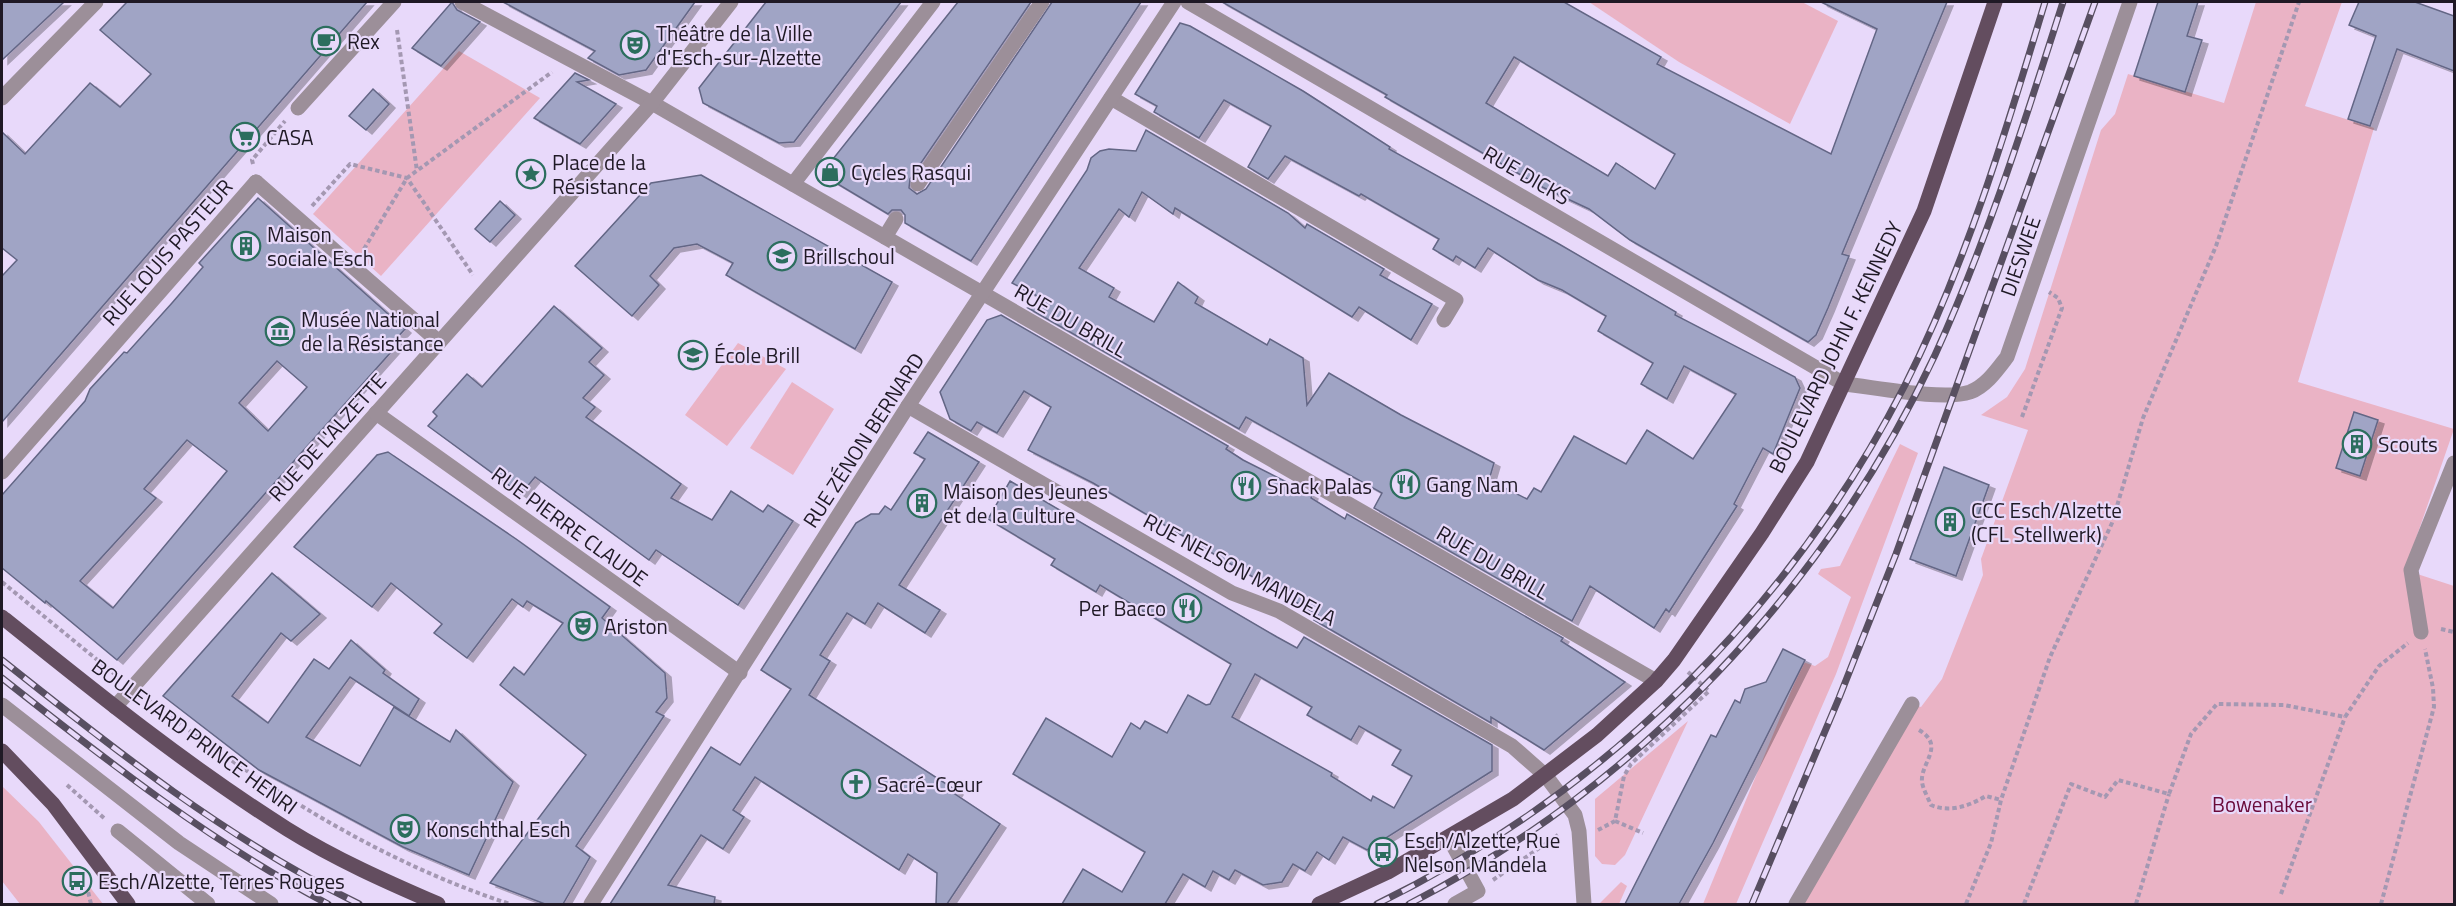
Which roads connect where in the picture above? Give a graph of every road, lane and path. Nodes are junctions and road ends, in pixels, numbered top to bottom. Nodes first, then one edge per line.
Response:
1 (96, 2) edge
2 (394, 2) edge
3 (462, 2) edge
4 (731, 2) edge
5 (933, 2) edge
6 (1042, 2) edge
7 (1174, 2) edge
8 (1188, 2) edge
9 (1995, 2) edge
10 (2130, 2) edge
11 (2299, 2) edge
12 (569, 59) junction
13 (2, 98) edge
14 (1111, 98) junction
15 (652, 103) junction
16 (298, 108) joint
17 (417, 171) junction
18 (407, 178) junction
19 (256, 182) junction
20 (793, 184) junction
21 (918, 184) dead end
22 (896, 219) dead end
23 (300, 220) junction
24 (885, 237) junction
25 (353, 267) junction
26 (2031, 287) junction
27 (484, 292) junction
28 (982, 293) junction
29 (1444, 320) dead end
30 (439, 342) junction
31 (1844, 384) junction
32 (908, 406) junction
33 (376, 413) junction
34 (2022, 417) dead end
35 (2454, 463) edge
36 (2, 472) edge
37 (2, 582) edge
38 (2, 617) edge
39 (2421, 632) junction
40 (1674, 660) junction
41 (740, 673) junction
42 (1656, 681) junction
43 (132, 688) junction
44 (1912, 704) dead end
45 (2, 705) edge
46 (115, 707) junction
47 (2345, 717) junction
48 (1902, 720) junction
49 (2, 752) edge
50 (1546, 776) junction
51 (2169, 794) junction
52 (2001, 800) junction
53 (1615, 821) junction
54 (118, 831) dead end
55 (1580, 831) junction
56 (1643, 833) dead end
57 (1449, 838) junction
58 (87, 887) dead end
59 (1478, 891) junction
60 (2281, 894) dead end
61 (92, 904) edge
62 (128, 904) edge
63 (208, 904) edge
64 (271, 904) edge
65 (438, 904) edge
66 (510, 904) edge
67 (591, 904) edge
68 (1319, 904) edge
69 (1455, 904) edge
70 (1584, 904) edge
71 (1796, 904) edge
72 (1966, 904) edge
73 (2024, 904) edge
74 (2136, 904) edge
75 (2381, 904) edge

1 - 13 street
2 - 16 street
2 - 17 path
3 - 12 street, RUE DU BRILL
4 - 15 street, RUE DE L'ALZETTE
5 - 20 street
6 - 21 street
7 - 14 street, RUE ZÉNON BERNARD
8 - 31 street, RUE DICKS
9 - 31 main road, BOULEVARD JOHN F. KENNEDY
10 - 26 street, DIESWEE
11 - 52 path
12 - 15 street, RUE DU BRILL
12 - 17 path
14 - 28 street, RUE ZÉNON BERNARD
14 - 29 street
15 - 20 street, RUE DU BRILL
15 - 27 street, RUE DE L'ALZETTE
16 - 19 path, RUE LOUIS PASTEUR
17 - 18 path
18 - 23 path
18 - 25 path
18 - 27 path
19 - 23 street
19 - 36 street, RUE LOUIS PASTEUR
20 - 24 street, RUE DU BRILL
22 - 24 street
23 - 25 street
24 - 28 street, RUE DU BRILL
25 - 30 street
26 - 31 street, DIESWEE
26 - 34 path
27 - 30 street, RUE DE L'ALZETTE
28 - 32 street, RUE ZÉNON BERNARD
28 - 42 street, RUE DU BRILL
30 - 33 street, RUE DE L'ALZETTE
31 - 40 main road, BOULEVARD JOHN F. KENNEDY
32 - 41 street, RUE ZÉNON BERNARD
32 - 50 street, RUE NELSON MANDELA
33 - 41 street, RUE PIERRE CLAUDE
33 - 43 street, RUE DE L'ALZETTE
35 - 39 street
37 - 43 path
38 - 46 main road, BOULEVARD PRINCE HENRI
39 - 47 path
39 - 75 path
40 - 42 main road, BOULEVARD JOHN F. KENNEDY
40 - 53 path
41 - 67 street, RUE ZÉNON BERNARD
42 - 50 main road, BOULEVARD JOHN F. KENNEDY
43 - 46 street, RUE DE L'ALZETTE
43 - 66 path
44 - 48 street
45 - 64 street
46 - 65 main road, BOULEVARD PRINCE HENRI
47 - 51 path
47 - 60 path
48 - 52 path
48 - 71 street
49 - 62 main road
50 - 55 street, RUE NELSON MANDELA
50 - 57 main road
51 - 73 path
51 - 74 path
52 - 72 path
53 - 55 path
53 - 56 path
54 - 63 street
55 - 59 path
55 - 70 street
57 - 59 street
57 - 68 main road
58 - 61 path
59 - 69 street

